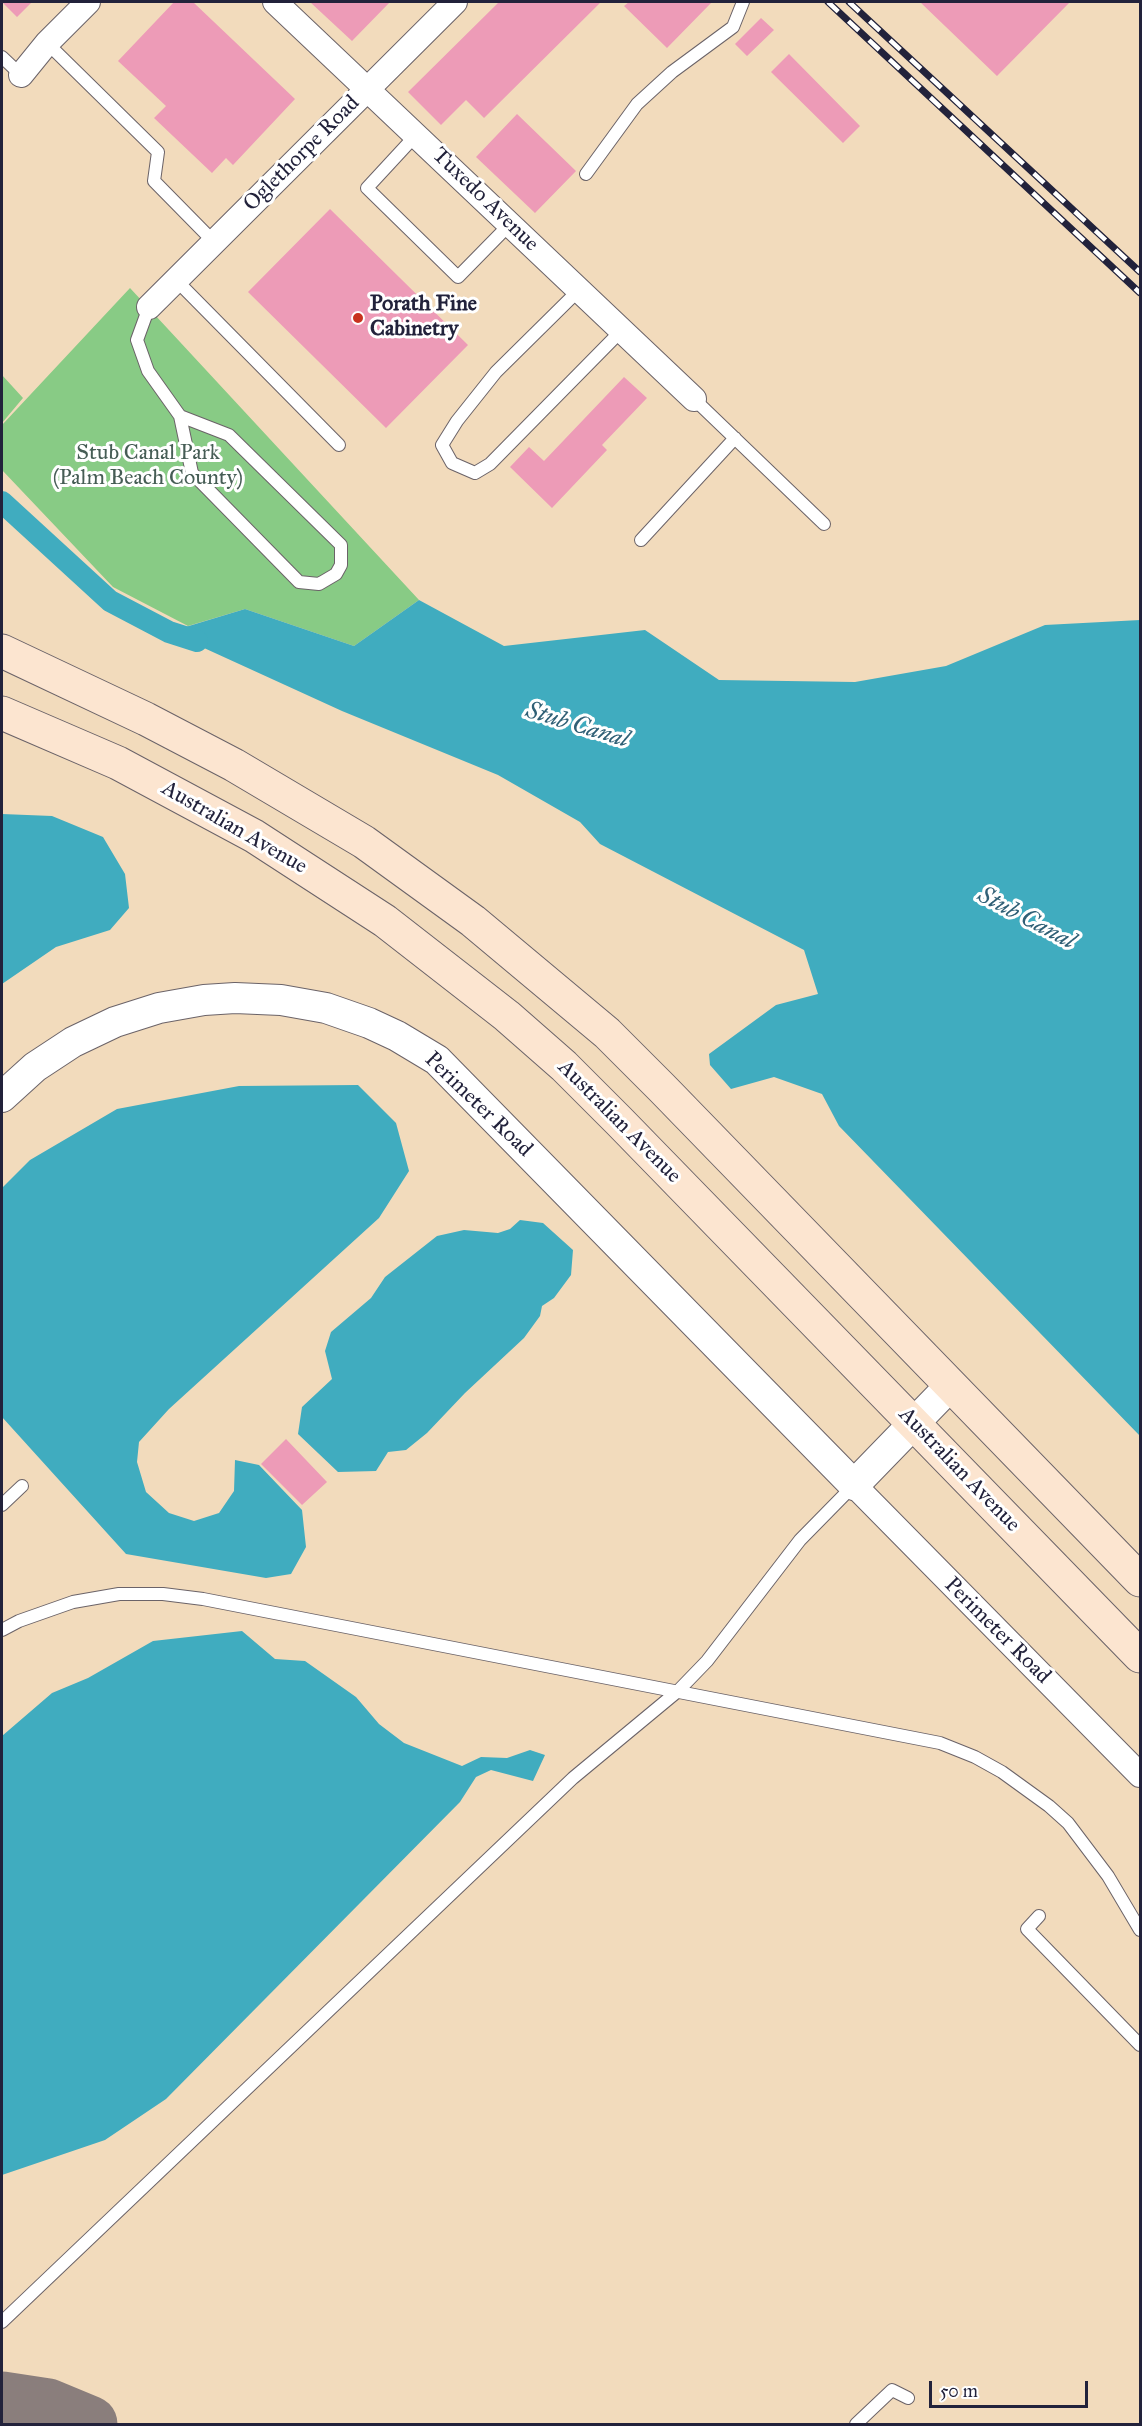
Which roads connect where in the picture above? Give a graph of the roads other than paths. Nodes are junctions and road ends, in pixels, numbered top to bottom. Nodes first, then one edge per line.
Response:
1 (88, 2) edge
2 (275, 2) edge
3 (455, 2) edge
4 (743, 2) edge
5 (47, 43) junction
6 (2, 57) edge
7 (21, 75) joint
8 (368, 89) junction
9 (416, 135) junction
10 (586, 174) dead end
11 (510, 224) junction
12 (214, 242) junction
13 (176, 280) junction
14 (579, 290) junction
15 (149, 307) joint
16 (622, 330) junction
17 (694, 399) joint
18 (180, 416) junction
19 (735, 438) junction
20 (339, 445) dead end
21 (824, 524) dead end
22 (641, 540) dead end
23 (2, 651) edge
24 (2, 713) edge
25 (2, 1097) edge
26 (950, 1386) junction
27 (914, 1424) junction
28 (854, 1485) junction
29 (22, 1486) dead end
30 (2, 1505) edge
31 (1140, 1580) edge
32 (2, 1630) edge
33 (1140, 1656) edge
34 (678, 1691) junction
35 (1140, 1775) edge
36 (1039, 1916) dead end
37 (1140, 1930) edge
38 (1140, 2045) edge
39 (2, 2322) edge
40 (908, 2398) dead end
41 (856, 2424) edge

1 - 5 street
2 - 8 street, Tuxedo Avenue
3 - 8 street, Oglethorpe Road
4 - 10 lane
5 - 7 street
5 - 12 lane
6 - 7 lane
8 - 9 street, Tuxedo Avenue
8 - 12 street, Oglethorpe Road
9 - 11 street, Tuxedo Avenue
9 - 11 lane
11 - 14 street, Tuxedo Avenue
12 - 13 street, Oglethorpe Road
13 - 15 street, Oglethorpe Road
13 - 20 lane
14 - 16 street, Tuxedo Avenue
14 - 16 lane
15 - 18 lane
16 - 17 street, Tuxedo Avenue
17 - 19 lane
18 - 18 lane
19 - 21 lane
19 - 22 lane
23 - 26 main road
24 - 27 main road, Australian Avenue
25 - 28 street, Perimeter Road
26 - 27 street
26 - 31 main road
27 - 28 street
27 - 33 main road, Australian Avenue
28 - 34 lane
28 - 35 street, Perimeter Road
29 - 30 lane
32 - 34 lane
34 - 37 lane
34 - 39 lane
36 - 38 lane
40 - 41 lane

